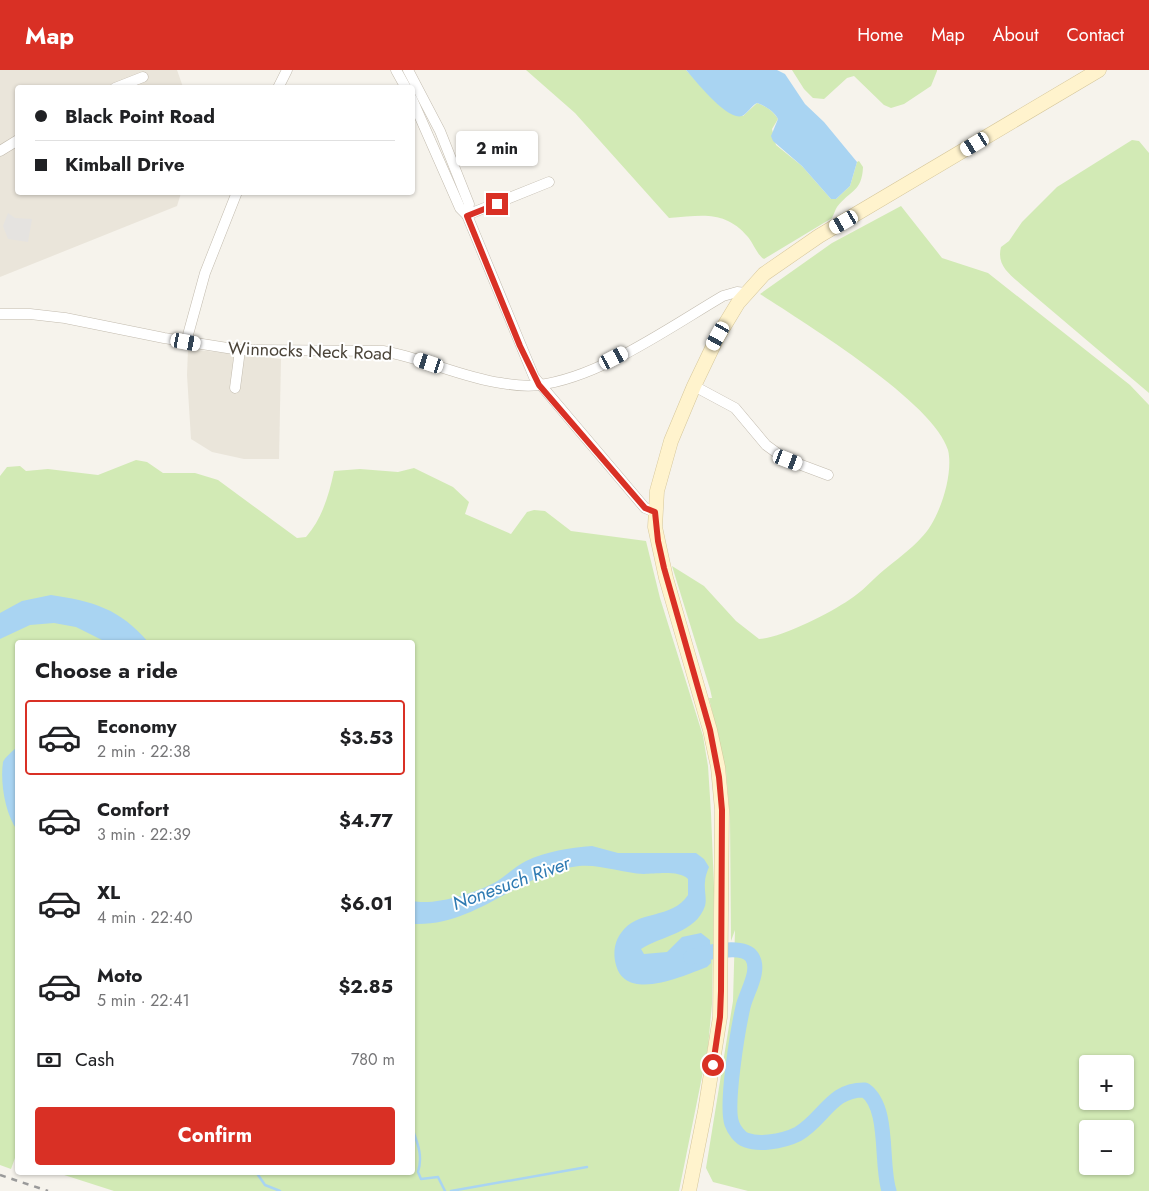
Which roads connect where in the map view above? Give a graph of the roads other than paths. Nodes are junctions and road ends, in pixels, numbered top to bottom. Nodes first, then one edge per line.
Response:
1 (287, 70) edge
2 (396, 70) edge
3 (408, 70) edge
4 (1099, 70) edge
5 (143, 77) dead end
6 (123, 85) edge
7 (280, 85) edge
8 (404, 85) edge
9 (415, 105) edge
10 (15, 142) edge
11 (0, 151) edge
12 (549, 182) dead end
13 (236, 195) edge
14 (467, 216) junction
15 (746, 293) junction
16 (0, 314) edge
17 (186, 342) junction
18 (240, 350) junction
19 (539, 385) junction
20 (694, 386) junction
21 (235, 388) dead end
22 (828, 475) dead end
23 (655, 512) junction
24 (689, 1191) edge

1 - 7 street
2 - 8 street
3 - 14 street
4 - 15 main road
5 - 6 street
9 - 14 street
10 - 11 street
12 - 14 street
13 - 17 street
14 - 19 street
15 - 19 street, Winnocks Neck Road
15 - 20 main road
16 - 17 street, Winnocks Neck Road
17 - 18 street, Winnocks Neck Road
18 - 19 street, Winnocks Neck Road
18 - 21 street
19 - 23 street
20 - 22 street
20 - 23 main road
23 - 24 main road

